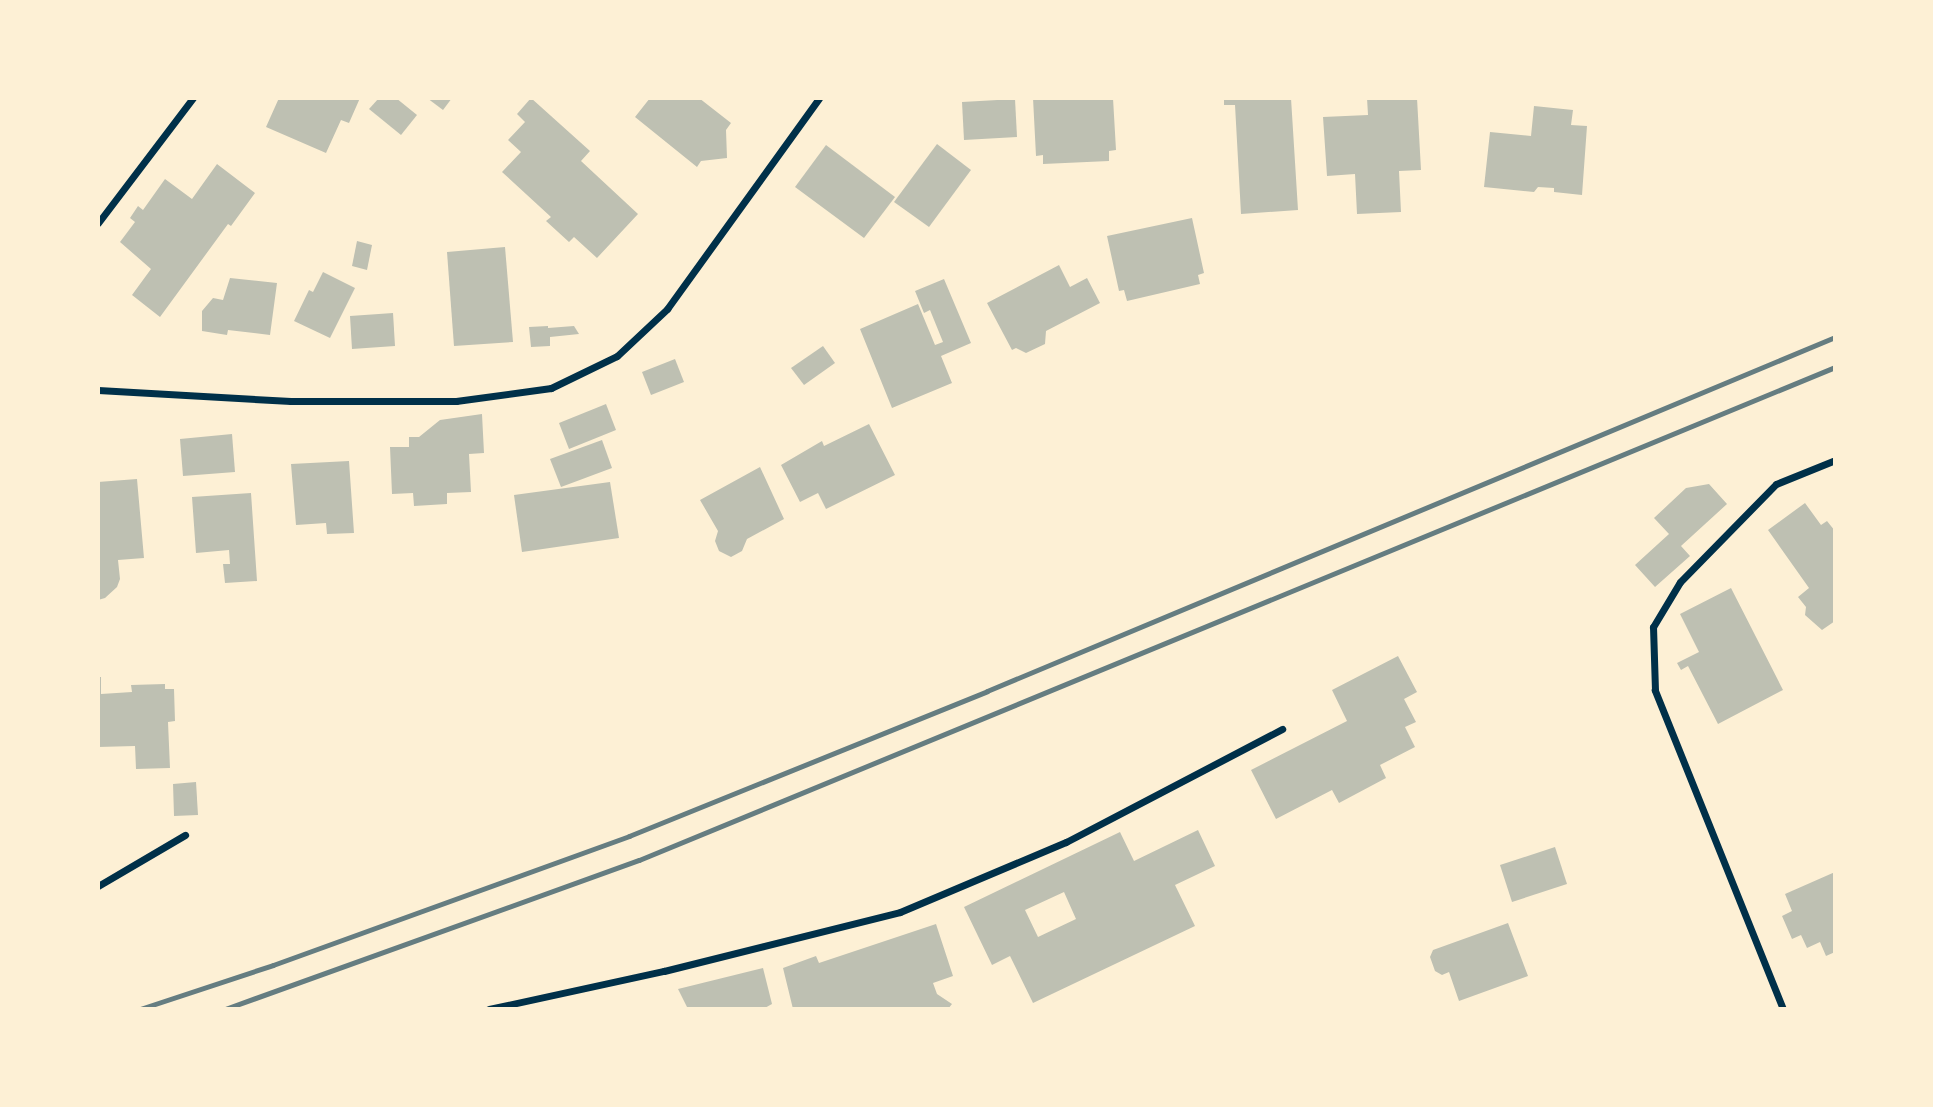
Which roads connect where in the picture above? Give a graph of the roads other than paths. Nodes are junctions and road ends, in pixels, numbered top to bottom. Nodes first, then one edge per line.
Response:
1 (193, 98) edge
2 (819, 98) edge
3 (98, 223) edge
4 (98, 390) edge
5 (1835, 460) edge
6 (1282, 729) dead end
7 (185, 835) dead end
8 (98, 886) edge
9 (489, 1009) edge
10 (1783, 1009) edge

1 - 3 street
2 - 4 street
5 - 10 street
6 - 9 street
7 - 8 street

